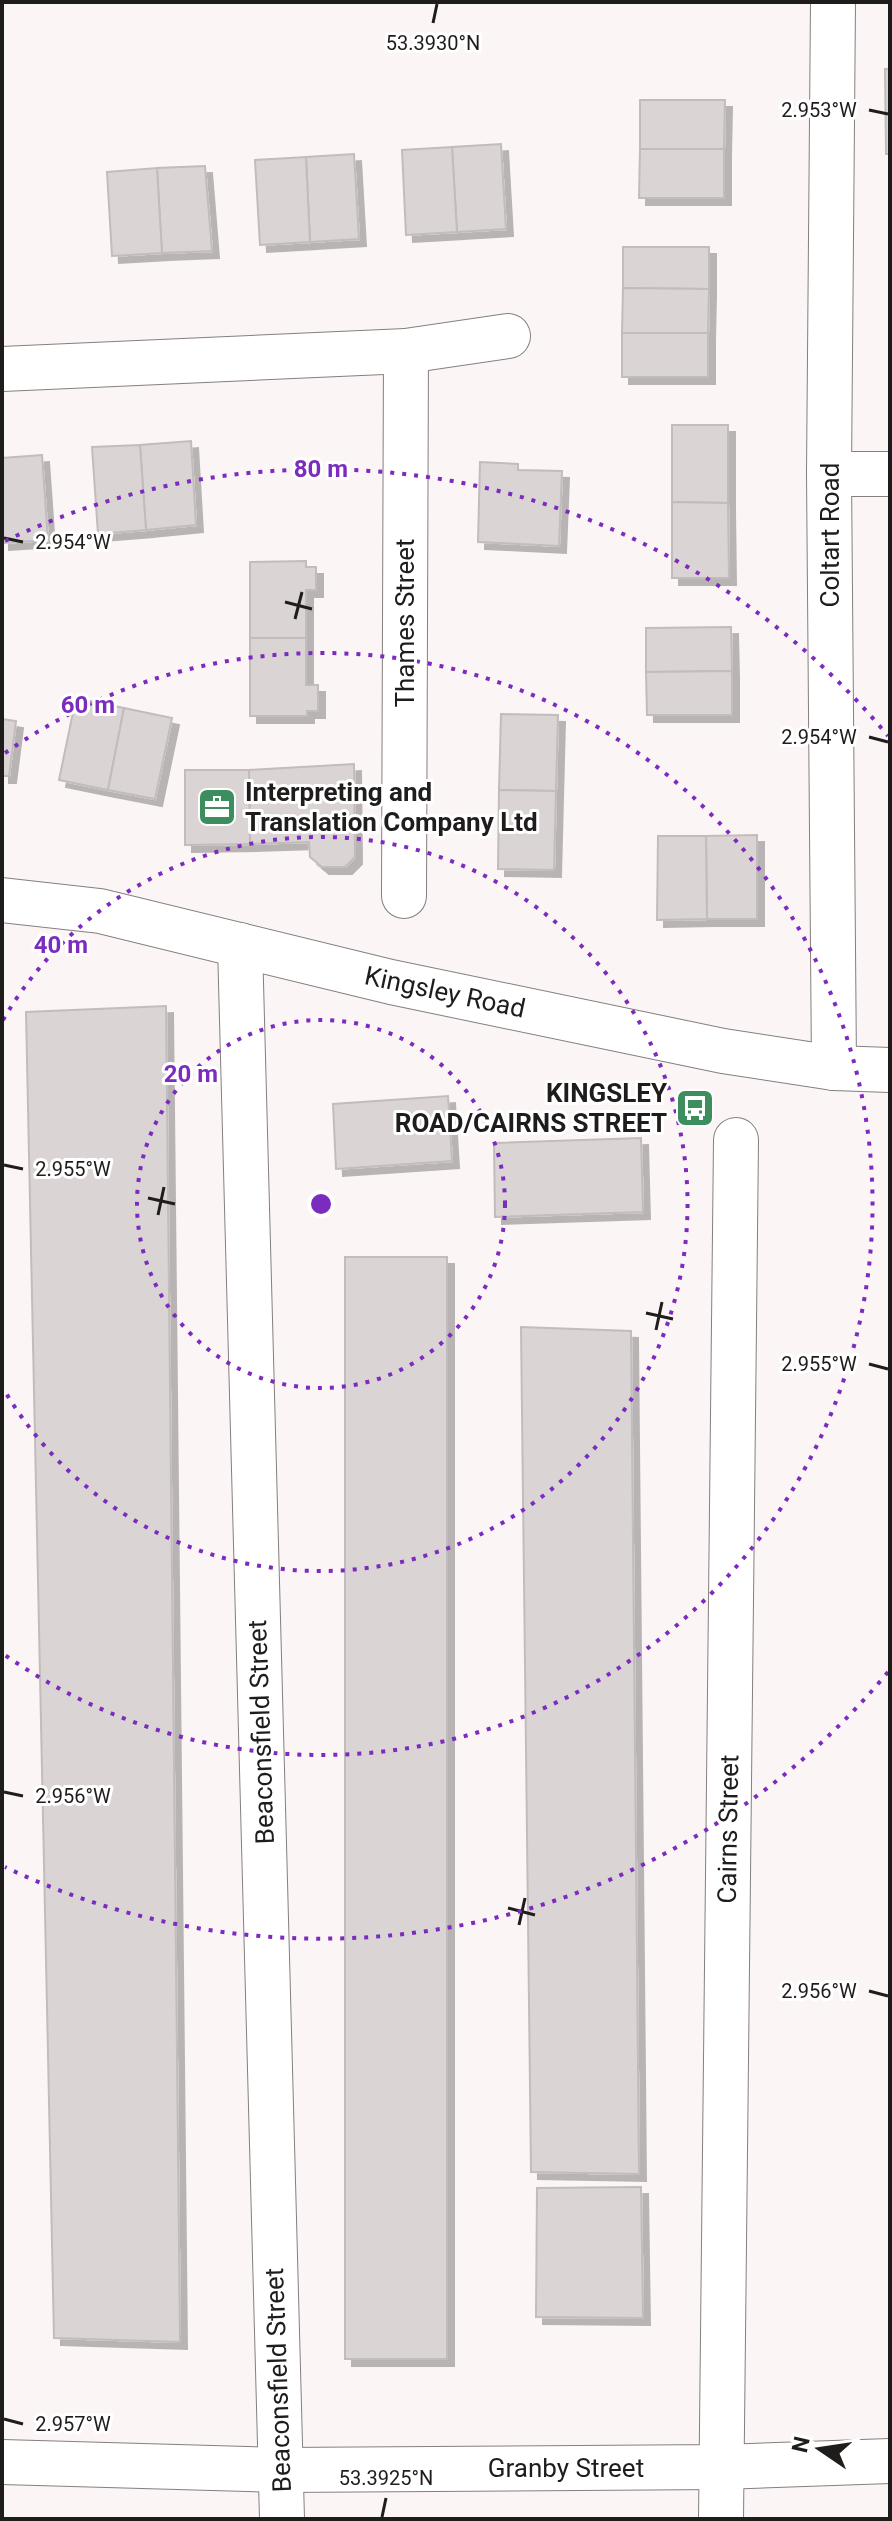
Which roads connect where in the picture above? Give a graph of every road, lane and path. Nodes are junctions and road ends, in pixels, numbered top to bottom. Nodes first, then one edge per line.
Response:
1 (833, 2) edge
2 (508, 336) dead end
3 (406, 351) junction
4 (2, 369) edge
5 (829, 474) junction
6 (890, 474) edge
7 (404, 896) dead end
8 (2, 900) edge
9 (240, 945) junction
10 (834, 1068) junction
11 (890, 1070) edge
12 (736, 1140) dead end
13 (890, 2461) edge
14 (2, 2462) edge
15 (721, 2467) junction
16 (280, 2470) junction
17 (282, 2519) edge
18 (721, 2519) edge

1 - 5 street, Coltart Road
2 - 3 street
3 - 4 street
3 - 7 street, Thames Street
5 - 6 street
5 - 10 street, Coltart Road
8 - 9 street, Kingsley Road
9 - 10 street, Kingsley Road
9 - 16 street, Beaconsfield Street
10 - 11 street, Kingsley Road
12 - 15 street, Cairns Street
13 - 15 street, Granby Street
14 - 16 street, Granby Street
15 - 16 street, Granby Street
15 - 18 street, Cairns Street
16 - 17 street, Beaconsfield Street

